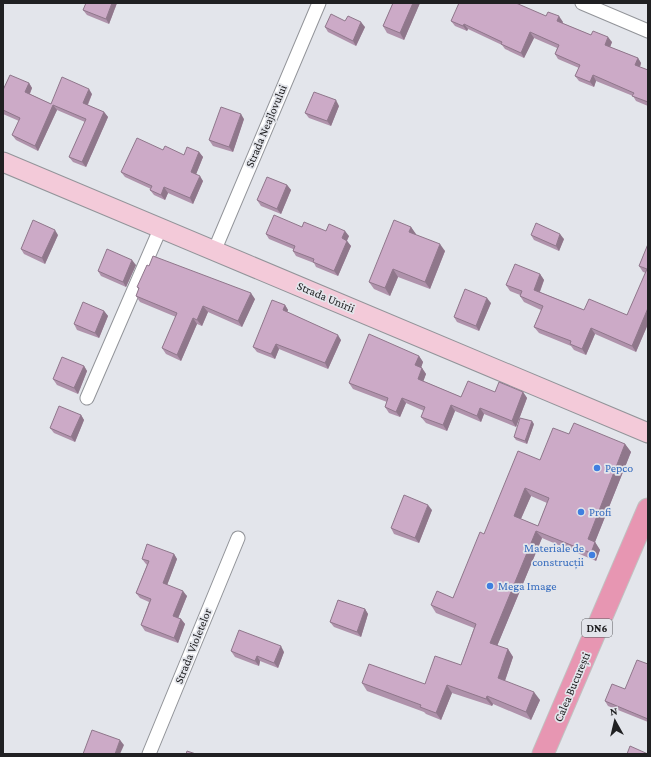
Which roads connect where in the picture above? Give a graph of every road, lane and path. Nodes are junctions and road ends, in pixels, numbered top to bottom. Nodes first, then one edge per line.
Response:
1 (319, 3) edge
2 (582, 3) edge
3 (648, 31) edge
4 (3, 162) edge
5 (161, 227) junction
6 (215, 249) junction
7 (87, 398) dead end
8 (648, 433) edge
9 (648, 509) edge
10 (238, 538) dead end
11 (149, 754) edge
12 (543, 754) edge

1 - 6 street, Strada Neajlovului
2 - 3 street
4 - 5 main road, Strada Unirii
5 - 6 main road, Strada Unirii
5 - 7 street
6 - 8 main road, Strada Unirii
9 - 12 main road, Calea București / DN6
10 - 11 street, Strada Violetelor

